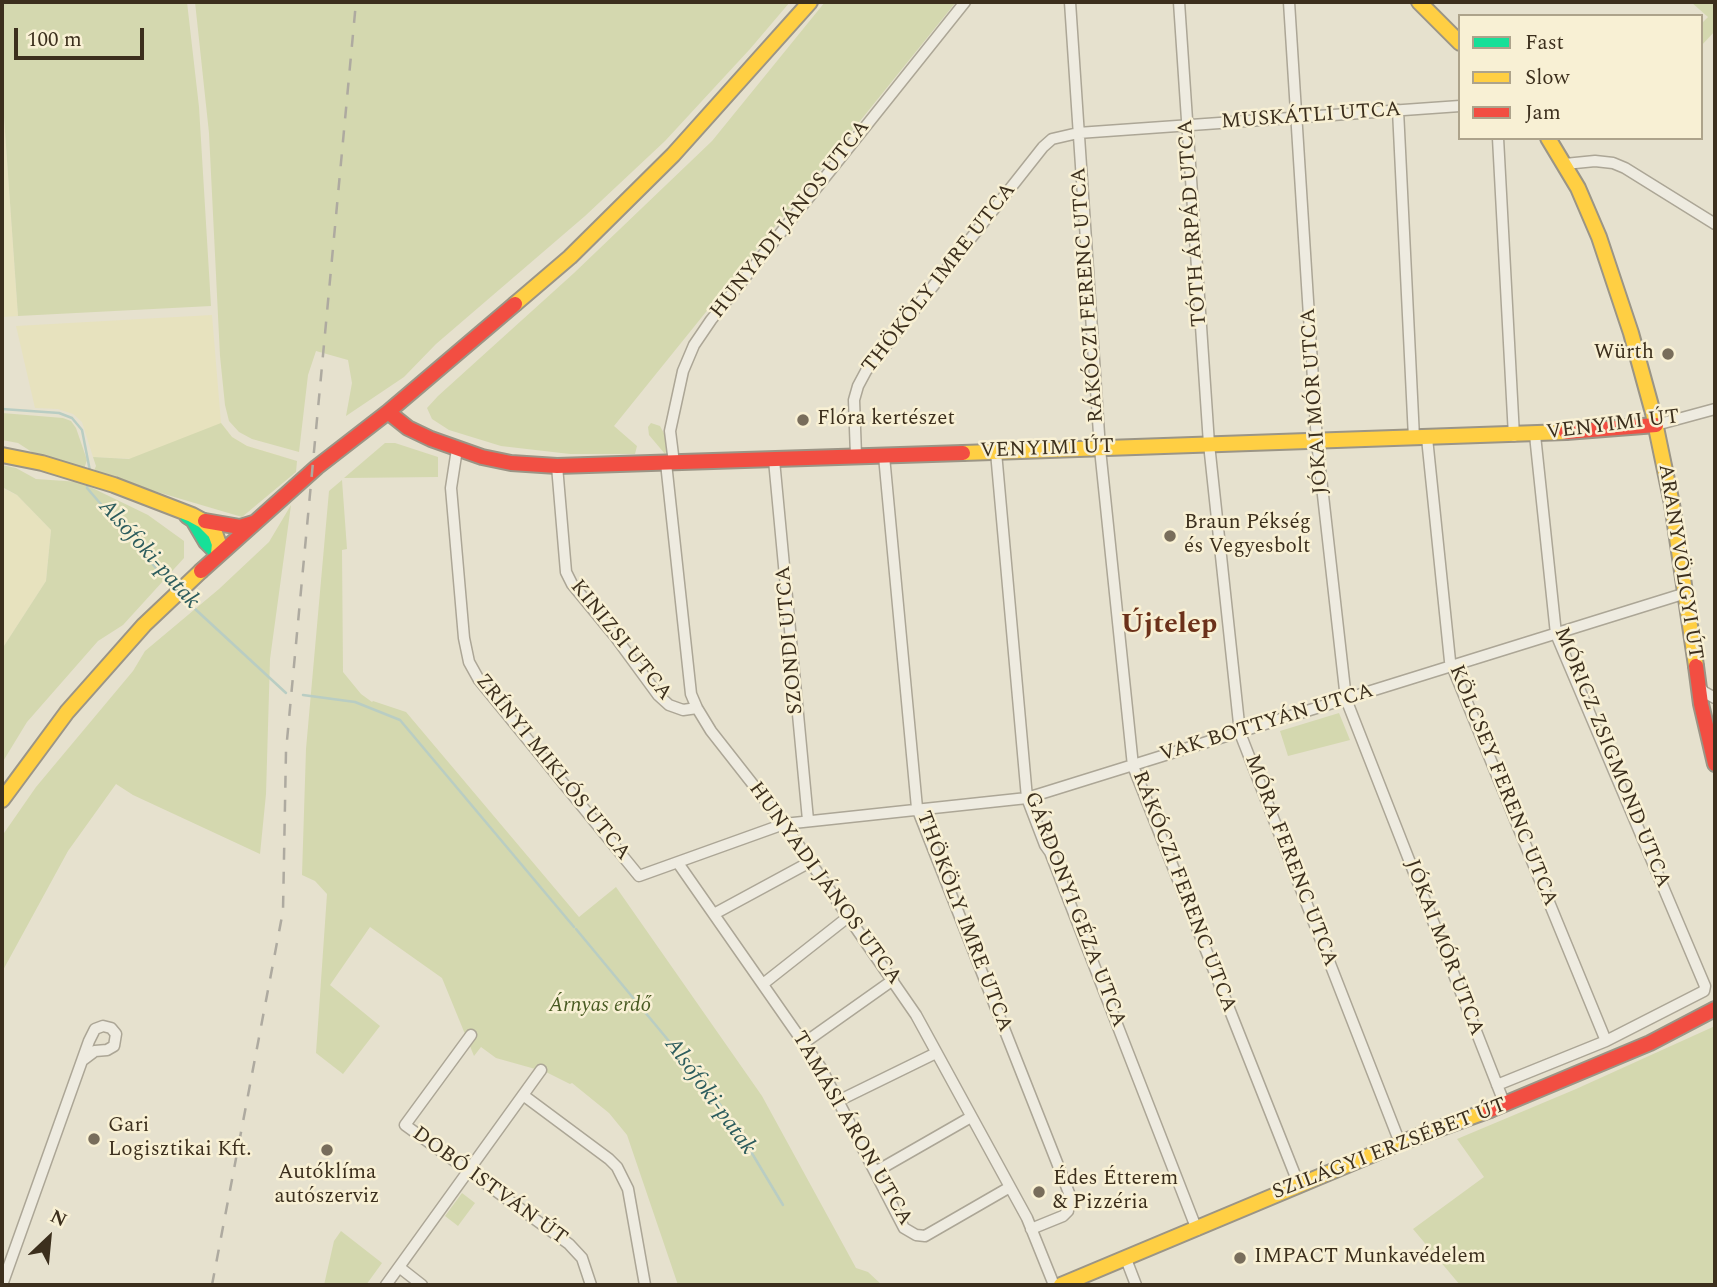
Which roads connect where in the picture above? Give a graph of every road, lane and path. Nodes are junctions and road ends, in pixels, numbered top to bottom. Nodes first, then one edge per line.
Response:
1 (810, 2) edge
2 (965, 2) edge
3 (1070, 2) edge
4 (1179, 2) edge
5 (1289, 2) edge
6 (1419, 2) edge
7 (1458, 41) edge
8 (1458, 106) edge
9 (1398, 110) junction
10 (1297, 118) junction
11 (1187, 125) junction
12 (1078, 133) junction
13 (1498, 140) edge
14 (1549, 140) edge
15 (1565, 164) junction
16 (1715, 224) edge
17 (1715, 409) edge
18 (388, 412) junction
19 (1656, 425) junction
20 (1535, 435) junction
21 (1514, 436) junction
22 (1421, 438) junction
23 (1317, 442) junction
24 (1209, 444) junction
25 (457, 449) junction
26 (1100, 449) junction
27 (996, 452) junction
28 (2, 455) edge
29 (856, 456) junction
30 (884, 456) junction
31 (774, 460) junction
32 (670, 463) junction
33 (556, 466) junction
34 (180, 510) junction
35 (203, 521) junction
36 (254, 522) junction
37 (206, 542) junction
38 (218, 554) junction
39 (202, 569) junction
40 (1686, 593) junction
41 (1556, 634) junction
42 (1452, 666) junction
43 (1346, 699) junction
44 (1710, 700) edge
45 (697, 708) junction
46 (1712, 721) edge
47 (1240, 733) junction
48 (1715, 736) edge
49 (1715, 764) edge
50 (1133, 766) junction
51 (1027, 798) junction
52 (2, 800) edge
53 (917, 808) junction
54 (808, 820) junction
55 (785, 824) junction
56 (810, 862) junction
57 (678, 863) junction
58 (639, 876) joint
59 (714, 914) junction
60 (848, 917) junction
61 (893, 980) junction
62 (763, 984) junction
63 (1704, 991) joint
64 (1715, 1009) edge
65 (471, 1035) dead end
66 (1606, 1041) junction
67 (804, 1043) junction
68 (936, 1054) junction
69 (83, 1060) dead end
70 (541, 1070) dead end
71 (1497, 1085) junction
72 (523, 1095) junction
73 (838, 1101) junction
74 (1505, 1105) junction
75 (971, 1117) junction
76 (1400, 1143) junction
77 (468, 1172) junction
78 (875, 1172) junction
79 (1298, 1185) junction
80 (1010, 1187) junction
81 (1031, 1228) junction
82 (1197, 1230) junction
83 (1125, 1259) junction
84 (399, 1267) junction
85 (2, 1285) edge
86 (386, 1285) edge
87 (422, 1285) edge
88 (591, 1285) edge
89 (645, 1285) edge
90 (1054, 1285) edge
91 (1061, 1285) edge
92 (1136, 1285) edge

1 - 18 street
2 - 32 street, HUNYADI JÁNOS UTCA
3 - 12 street, RÁKÓCZI FERENC UTCA
4 - 11 street, TÓTH ÁRPÁD UTCA
5 - 10 street, JÓKAI MÓR UTCA
6 - 7 street
8 - 9 street, MUSKÁTLI UTCA
9 - 10 street, MUSKÁTLI UTCA
9 - 22 street, KÖLCSEY FERENC UTCA
10 - 11 street, MUSKÁTLI UTCA
10 - 23 street, JÓKAI MÓR UTCA
11 - 12 street, MUSKÁTLI UTCA
11 - 24 street, TÓTH ÁRPÁD UTCA
12 - 26 street, RÁKÓCZI FERENC UTCA
12 - 29 street, THÖKÖLY IMRE UTCA
13 - 21 street
14 - 15 street, ARANYVÖLGYI ÚT
15 - 16 street
15 - 19 street, ARANYVÖLGYI ÚT
17 - 19 street, VENYIMI ÚT
18 - 25 street, VENYIMI ÚT
18 - 36 street
19 - 20 street, VENYIMI ÚT
19 - 40 street, ARANYVÖLGYI ÚT
20 - 21 street, VENYIMI ÚT
20 - 41 street, MÓRICZ ZSIGMOND UTCA
21 - 22 street, VENYIMI ÚT
22 - 23 street, VENYIMI ÚT
22 - 42 street, KÖLCSEY FERENC UTCA
23 - 24 street, VENYIMI ÚT
23 - 43 street, JÓKAI MÓR UTCA
24 - 26 street, VENYIMI ÚT
24 - 47 street, MÓRA FERENC UTCA
25 - 33 street, VENYIMI ÚT
25 - 58 street, ZRÍNYI MIKLÓS UTCA
26 - 27 street, VENYIMI ÚT
26 - 50 street, RÁKÓCZI FERENC UTCA
27 - 30 street, VENYIMI ÚT
27 - 51 street, GÁRDONYI GÉZA UTCA
28 - 34 street
29 - 30 street, VENYIMI ÚT
29 - 31 street, VENYIMI ÚT
30 - 53 street, THÖKÖLY IMRE UTCA
31 - 32 street, VENYIMI ÚT
31 - 54 street, SZONDI UTCA
32 - 33 street, VENYIMI ÚT
32 - 45 street, HUNYADI JÁNOS UTCA
33 - 45 street, KINIZSI UTCA
34 - 35 street
34 - 37 street
35 - 36 street
35 - 38 street
36 - 38 street
37 - 38 street
37 - 39 street
38 - 39 street
39 - 52 street
40 - 41 street, VAK BOTTYÁN UTCA
40 - 44 street, ARANYVÖLGYI ÚT
41 - 42 street, VAK BOTTYÁN UTCA
41 - 63 street, MÓRICZ ZSIGMOND UTCA
42 - 43 street, VAK BOTTYÁN UTCA
42 - 66 street, KÖLCSEY FERENC UTCA
43 - 47 street, VAK BOTTYÁN UTCA
43 - 71 street, JÓKAI MÓR UTCA
44 - 46 street, ARANYVÖLGYI ÚT
45 - 55 street, HUNYADI JÁNOS UTCA
46 - 48 street, ARANYVÖLGYI ÚT
46 - 49 street, ARANYVÖLGYI ÚT
47 - 50 street, VAK BOTTYÁN UTCA
47 - 76 street, MÓRA FERENC UTCA
50 - 51 street, VAK BOTTYÁN UTCA
50 - 79 street, RÁKÓCZI FERENC UTCA
51 - 53 street, VAK BOTTYÁN UTCA
51 - 82 street, GÁRDONYI GÉZA UTCA
53 - 54 street, VAK BOTTYÁN UTCA
53 - 81 street, THÖKÖLY IMRE UTCA
54 - 55 street, VAK BOTTYÁN UTCA
55 - 56 street, HUNYADI JÁNOS UTCA
55 - 57 street, VAK BOTTYÁN UTCA
56 - 59 street
56 - 60 street, HUNYADI JÁNOS UTCA
57 - 58 street, VAK BOTTYÁN UTCA
57 - 59 street, TAMÁSI ÁRON UTCA
59 - 62 street, TAMÁSI ÁRON UTCA
60 - 61 street, HUNYADI JÁNOS UTCA
60 - 62 street
61 - 67 street
61 - 68 street, HUNYADI JÁNOS UTCA
62 - 67 street, TAMÁSI ÁRON UTCA
63 - 66 street, SZILÁGYI ERZSÉBET ÚT
64 - 74 street, SZILÁGYI ERZSÉBET ÚT
65 - 77 street, DOBÓ ISTVÁN ÚT
66 - 71 street, SZILÁGYI ERZSÉBET ÚT
67 - 73 street, TAMÁSI ÁRON UTCA
68 - 73 street
68 - 75 street, HUNYADI JÁNOS UTCA
69 - 85 street
70 - 72 street
71 - 74 street, JÓKAI MÓR UTCA
72 - 77 street
72 - 89 street
73 - 78 street, TAMÁSI ÁRON UTCA
74 - 76 street, SZILÁGYI ERZSÉBET ÚT
75 - 78 street
75 - 80 street, HUNYADI JÁNOS UTCA
76 - 79 street, SZILÁGYI ERZSÉBET ÚT
77 - 84 street
77 - 88 street, DOBÓ ISTVÁN ÚT
78 - 80 street, TAMÁSI ÁRON UTCA
79 - 82 street, SZILÁGYI ERZSÉBET ÚT
80 - 81 street, HUNYADI JÁNOS UTCA
81 - 90 street, HUNYADI JÁNOS UTCA
82 - 83 street, SZILÁGYI ERZSÉBET ÚT
83 - 91 street, SZILÁGYI ERZSÉBET ÚT
83 - 92 street
84 - 86 street
84 - 87 street

